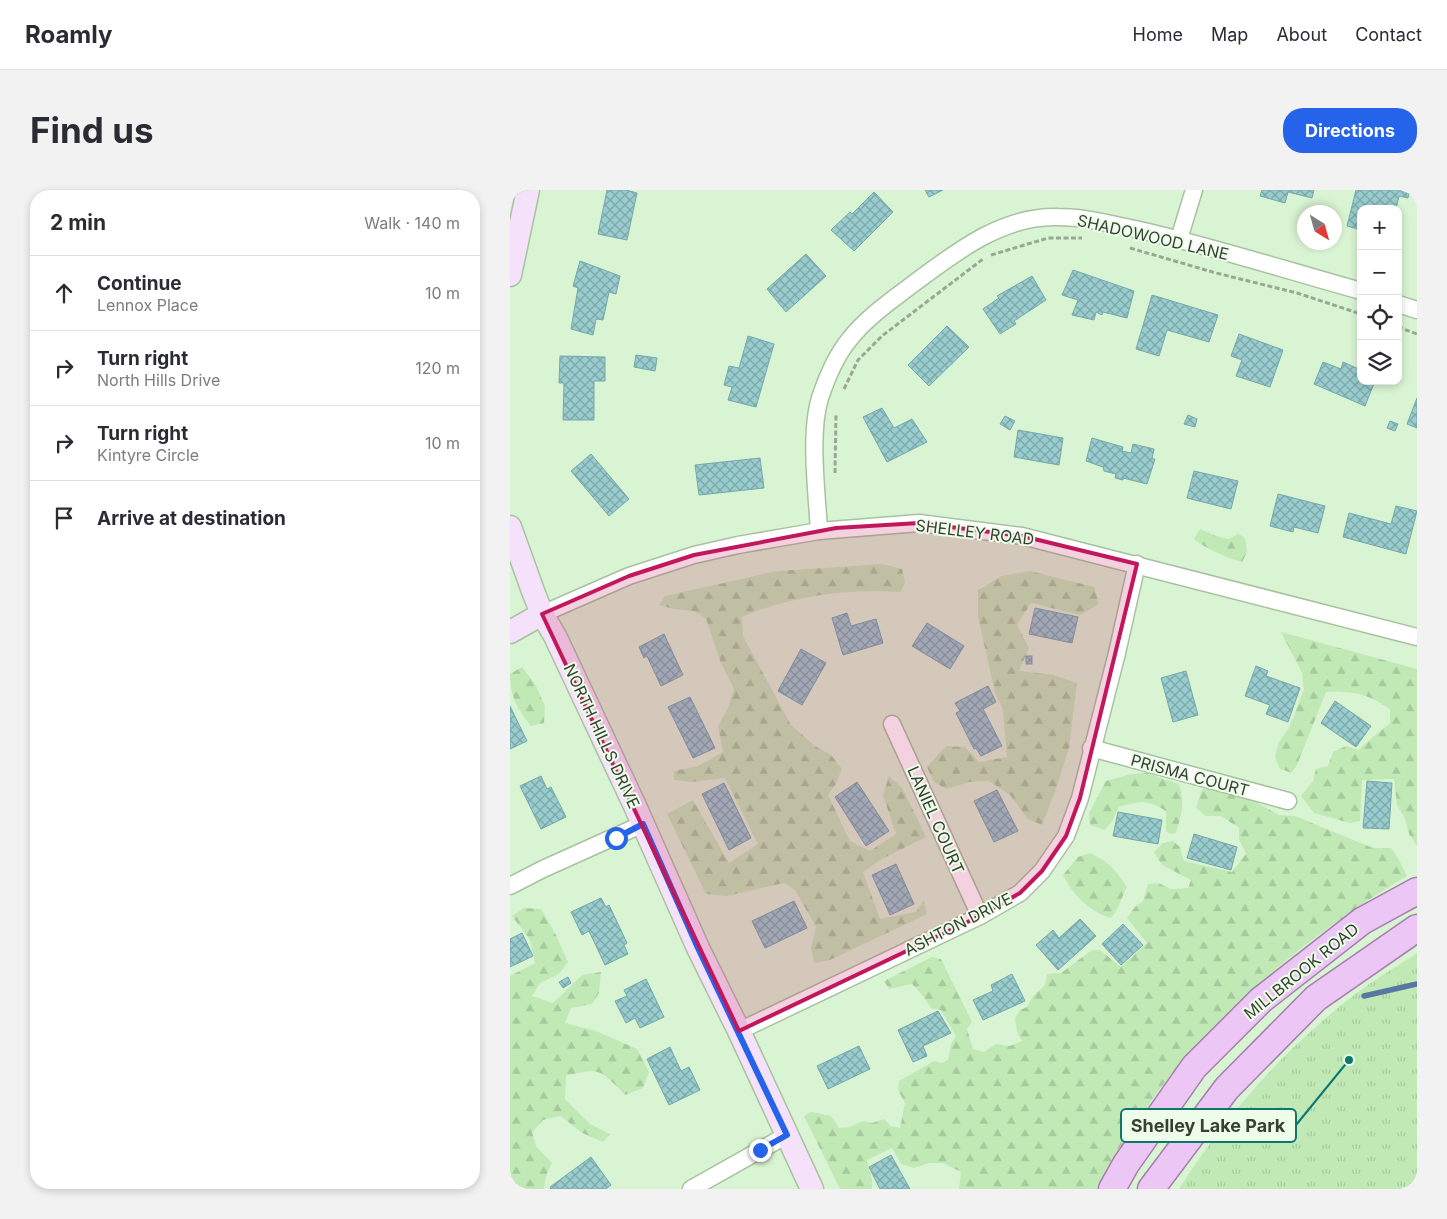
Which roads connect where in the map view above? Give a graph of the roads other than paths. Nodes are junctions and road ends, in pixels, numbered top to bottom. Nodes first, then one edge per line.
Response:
1 (528, 190) edge
2 (1194, 190) edge
3 (1179, 239) junction
4 (510, 275) edge
5 (1357, 290) edge
6 (1402, 305) edge
7 (1417, 310) edge
8 (510, 527) edge
9 (820, 531) junction
10 (1136, 564) junction
11 (542, 614) junction
12 (510, 632) edge
13 (1417, 637) edge
14 (892, 724) dead end
15 (1091, 748) junction
16 (1288, 801) dead end
17 (643, 824) junction
18 (510, 886) edge
19 (1417, 891) edge
20 (980, 916) junction
21 (1417, 928) edge
22 (739, 1031) junction
23 (787, 1135) junction
24 (691, 1189) edge
25 (812, 1189) edge
26 (1112, 1189) edge
27 (1151, 1189) edge

1 - 4 main road
2 - 3 street
3 - 5 street, SHADOWOOD LANE
3 - 9 street, SHADOWOOD LANE
6 - 7 street
8 - 11 main road, NORTH HILLS DRIVE
9 - 10 street, SHELLEY ROAD
9 - 11 street, SHELLEY ROAD
10 - 13 street, SHELLEY ROAD
10 - 15 street, ASHTON DRIVE
11 - 12 main road, SHELLEY ROAD
11 - 17 main road, NORTH HILLS DRIVE
14 - 20 street, LANIEL COURT
15 - 16 street, PRISMA COURT
15 - 20 street, ASHTON DRIVE
17 - 18 street
17 - 22 main road, NORTH HILLS DRIVE
19 - 26 main road, MILLBROOK ROAD
20 - 22 street, ASHTON DRIVE
21 - 27 main road
22 - 23 main road, NORTH HILLS DRIVE
23 - 24 street
23 - 25 main road, NORTH HILLS DRIVE

